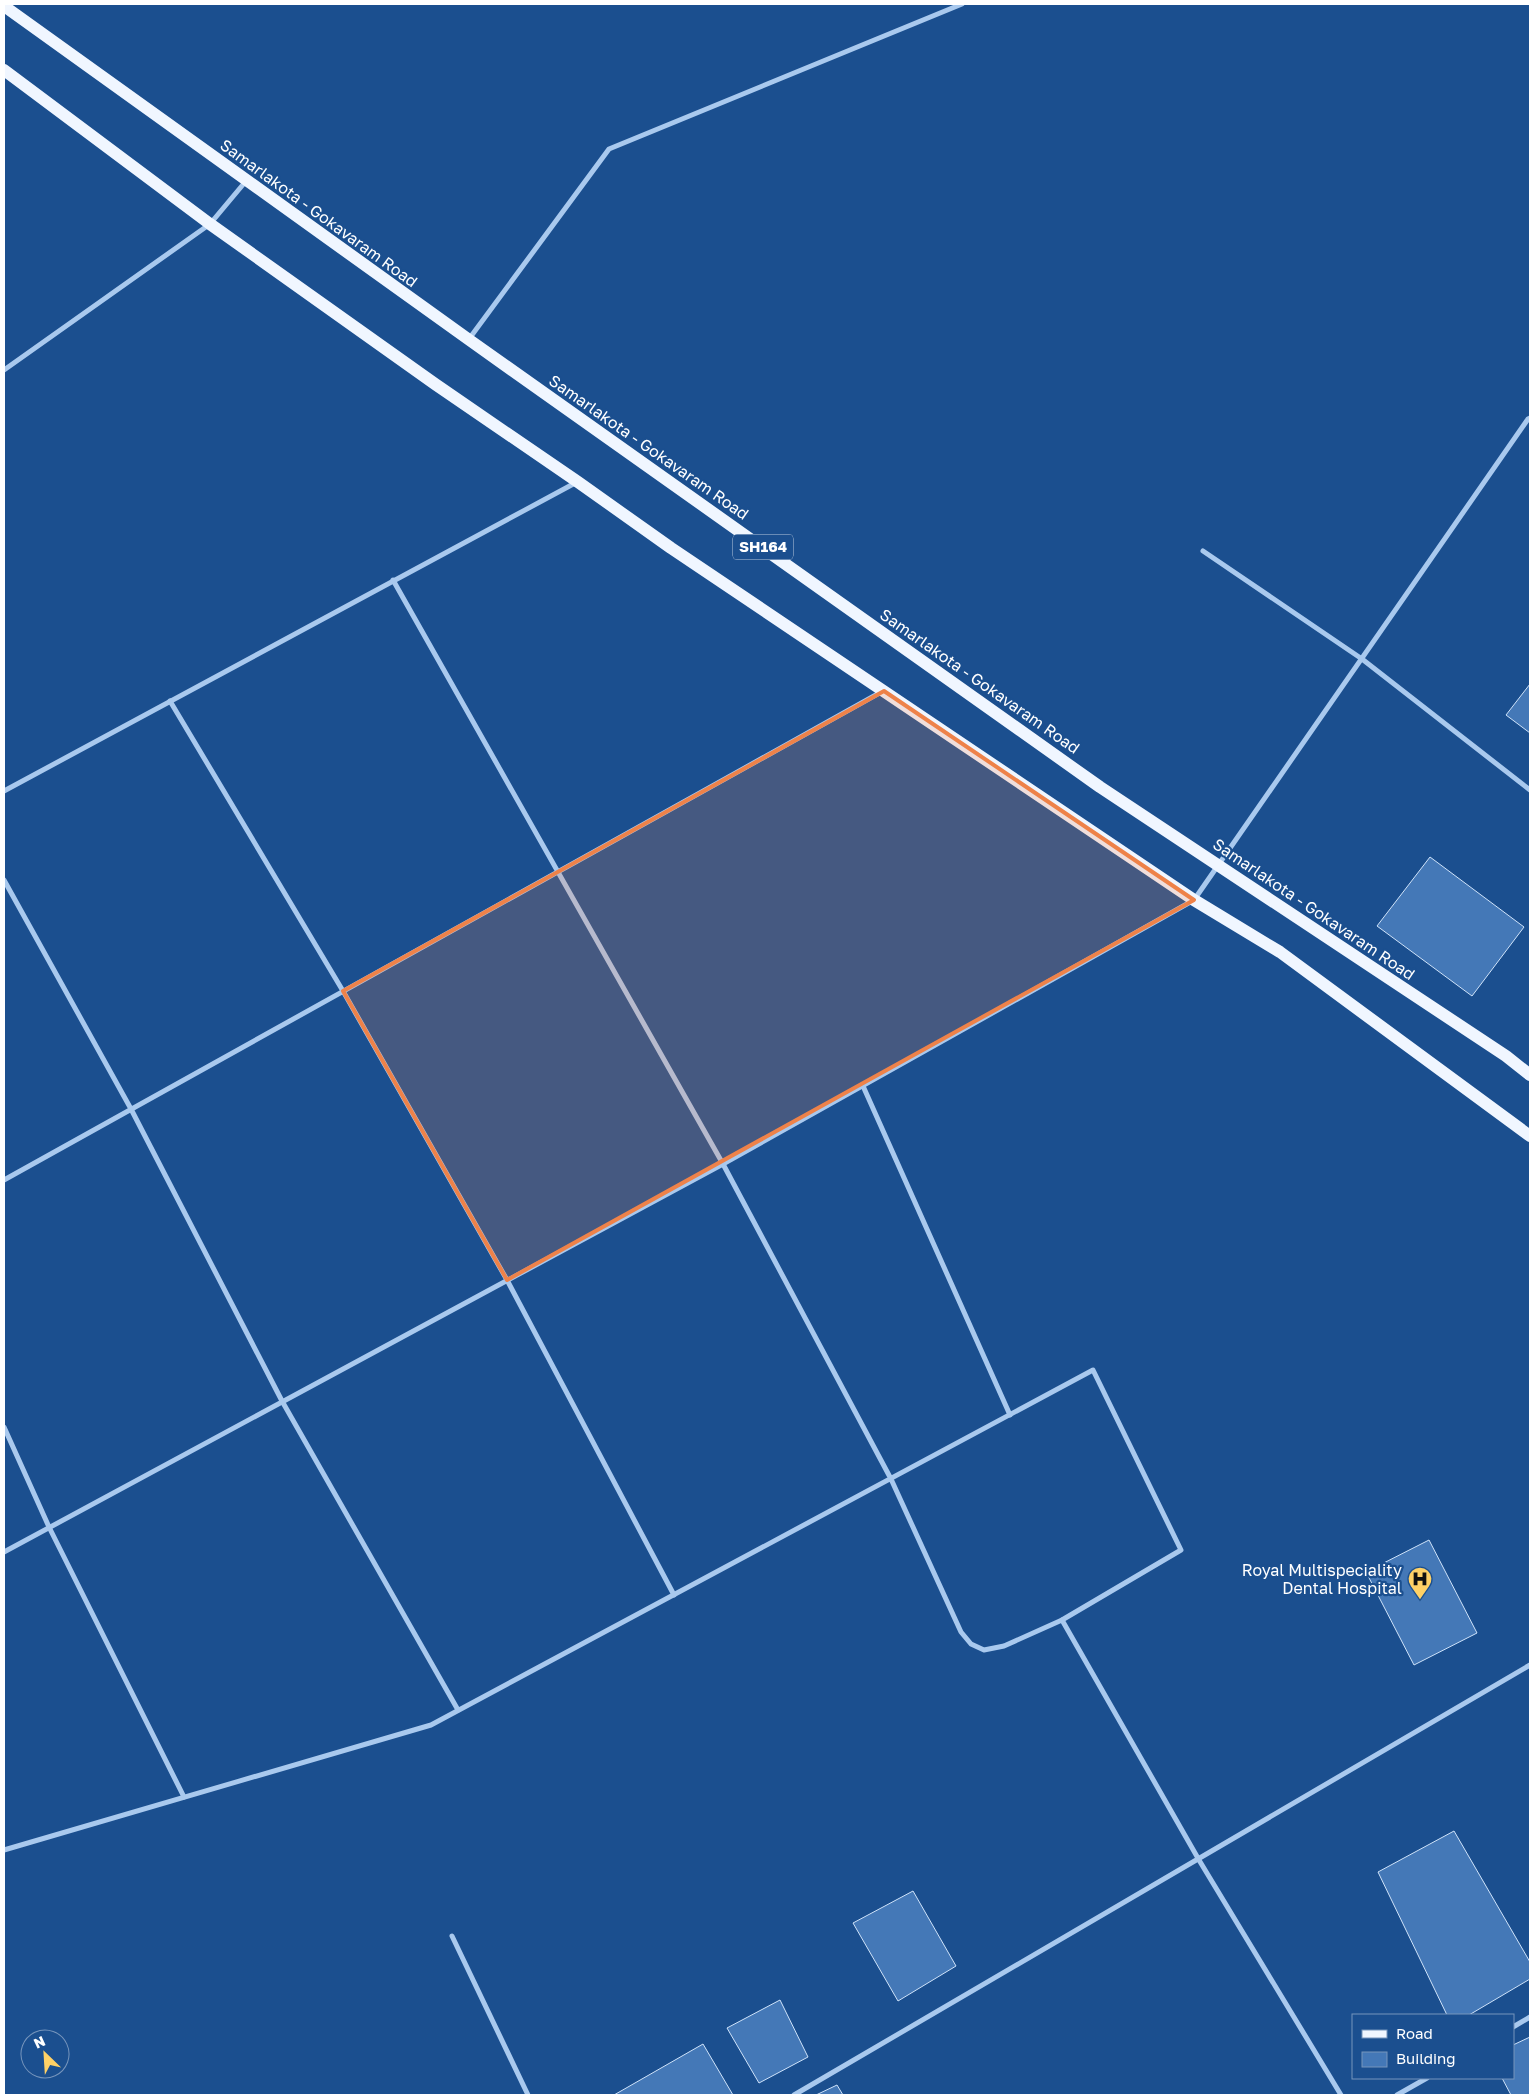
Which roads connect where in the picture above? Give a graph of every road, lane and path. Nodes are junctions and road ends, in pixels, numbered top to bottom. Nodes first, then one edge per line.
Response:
1 (962, 4) edge
2 (4, 6) edge
3 (4, 70) edge
4 (246, 180) junction
5 (210, 224) junction
6 (468, 339) junction
7 (4, 370) edge
8 (1530, 418) edge
9 (578, 482) junction
10 (1203, 550) dead end
11 (393, 580) junction
12 (1362, 659) junction
13 (884, 691) junction
14 (170, 700) junction
15 (1530, 790) edge
16 (4, 791) edge
17 (1218, 865) junction
18 (558, 874) junction
19 (4, 880) edge
20 (1194, 900) junction
21 (343, 992) junction
22 (1530, 1075) edge
23 (863, 1086) junction
24 (131, 1109) junction
25 (1530, 1136) edge
26 (723, 1164) junction
27 (4, 1180) edge
28 (507, 1280) junction
29 (282, 1401) junction
30 (1010, 1416) junction
31 (4, 1427) edge
32 (891, 1479) junction
33 (50, 1527) junction
34 (4, 1552) edge
35 (674, 1596) junction
36 (1062, 1620) junction
37 (1530, 1665) edge
38 (458, 1710) junction
39 (184, 1797) junction
40 (4, 1850) edge
41 (1199, 1860) junction
42 (452, 1936) dead end
43 (1530, 2017) edge
44 (1514, 2026) edge
45 (1425, 2079) edge
46 (528, 2095) edge
47 (794, 2095) edge
48 (1341, 2095) edge
49 (1397, 2095) edge

1 - 6 street
2 - 4 main road, Samarlakota - Gokavaram Road / SH164
3 - 5 main road
4 - 5 street
4 - 6 main road, Samarlakota - Gokavaram Road / SH164
5 - 7 street
5 - 9 main road
6 - 17 main road, Samarlakota - Gokavaram Road / SH164
8 - 12 street
9 - 11 street
9 - 13 main road
10 - 12 street
11 - 14 street
11 - 18 street
12 - 15 street
12 - 17 street
13 - 18 street
13 - 20 main road
14 - 16 street
14 - 21 street
17 - 20 street
17 - 22 main road, Samarlakota - Gokavaram Road / SH164
18 - 21 street
18 - 26 street
19 - 24 street
20 - 23 street
20 - 25 main road
21 - 24 street
21 - 28 street
23 - 26 street
23 - 30 street
24 - 27 street
24 - 29 street
26 - 28 street
26 - 32 street
28 - 29 street
28 - 35 street
29 - 33 street
29 - 38 street
30 - 32 street
30 - 36 street
31 - 33 street
32 - 35 street
32 - 36 street
33 - 34 street
33 - 39 street
35 - 38 street
36 - 41 street
37 - 41 street
38 - 39 street
39 - 40 street
41 - 47 street
41 - 48 street
42 - 46 street
43 - 44 street
45 - 49 street

